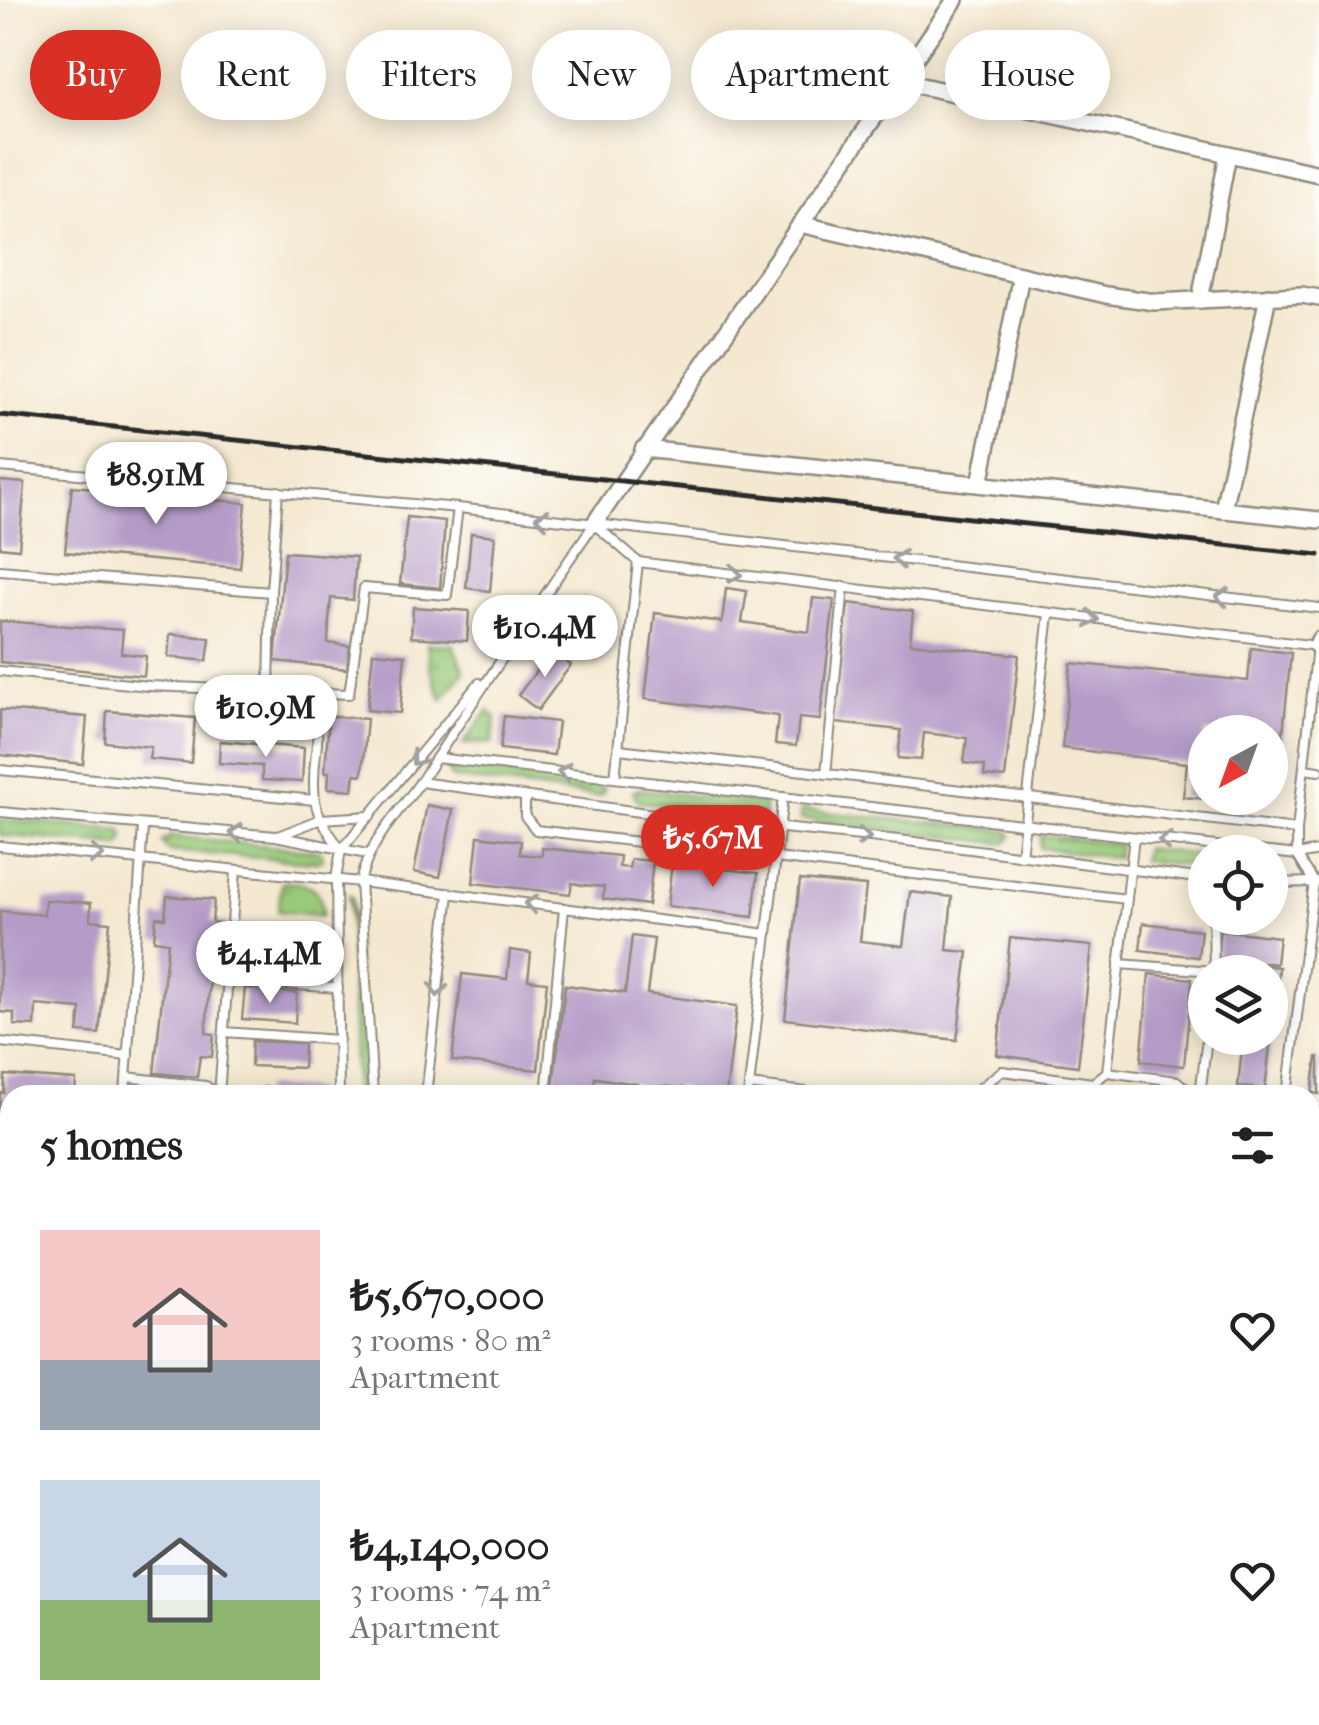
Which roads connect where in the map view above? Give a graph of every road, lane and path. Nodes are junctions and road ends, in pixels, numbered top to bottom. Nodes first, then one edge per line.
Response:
1 (955, 0) edge
2 (925, 43) edge
3 (925, 87) edge
4 (871, 120) edge
5 (1228, 154) junction
6 (1319, 174) edge
7 (800, 224) junction
8 (1022, 276) junction
9 (1268, 296) junction
10 (1319, 298) edge
11 (1200, 300) junction
12 (644, 448) junction
13 (0, 467) edge
14 (980, 484) junction
15 (278, 491) junction
16 (458, 508) junction
17 (1223, 510) junction
18 (1319, 520) edge
19 (594, 524) junction
20 (638, 562) junction
21 (0, 570) edge
22 (844, 586) junction
23 (271, 592) junction
24 (1319, 608) edge
25 (1048, 614) junction
26 (1318, 643) edge
27 (501, 656) junction
28 (0, 672) edge
29 (269, 689) junction
30 (619, 749) junction
31 (436, 758) junction
32 (1304, 769) junction
33 (0, 770) edge
34 (1319, 771) edge
35 (826, 774) junction
36 (615, 778) junction
37 (420, 782) junction
38 (525, 797) junction
39 (783, 797) junction
40 (1028, 798) junction
41 (315, 800) junction
42 (0, 812) edge
43 (370, 816) junction
44 (321, 818) junction
45 (1024, 824) junction
46 (143, 826) junction
47 (779, 829) junction
48 (1297, 830) junction
49 (276, 836) junction
50 (1134, 837) junction
51 (0, 846) edge
52 (340, 850) junction
53 (1319, 852) edge
54 (367, 854) junction
55 (1021, 856) junction
56 (1297, 856) junction
57 (776, 857) junction
58 (141, 859) junction
59 (236, 870) junction
60 (1130, 872) junction
61 (1188, 877) edge
62 (336, 879) junction
63 (1316, 881) edge
64 (360, 882) junction
65 (1288, 882) edge
66 (449, 893) junction
67 (1127, 898) junction
68 (564, 908) junction
69 (1315, 920) edge
70 (767, 934) junction
71 (1120, 964) junction
72 (1188, 970) edge
73 (228, 980) junction
74 (338, 988) junction
75 (224, 1032) junction
76 (339, 1040) junction
77 (0, 1042) edge
78 (1203, 1055) edge
79 (128, 1056) junction
80 (1107, 1072) junction
81 (127, 1077) junction
82 (127, 1085) edge
83 (197, 1085) edge
84 (220, 1085) edge
85 (339, 1085) edge
86 (372, 1085) edge
87 (427, 1085) edge
88 (547, 1085) edge
89 (750, 1085) edge
90 (984, 1085) edge
91 (1182, 1085) edge
92 (1198, 1085) edge
93 (1289, 1085) edge

1 - 2 street
3 - 5 street
4 - 7 street
5 - 6 street
5 - 11 street
7 - 8 street
7 - 12 street
8 - 11 street
8 - 14 street
9 - 10 street
9 - 11 street
9 - 17 street
12 - 14 street
12 - 19 street
13 - 15 lane
14 - 17 street
15 - 16 lane
15 - 23 lane
19 -> 16 lane
16 - 29 lane
17 - 18 street
19 - 20 lane
24 -> 19 lane
19 - 27 lane
20 -> 22 lane
20 - 30 lane
21 - 23 lane
22 - 25 lane
22 - 35 lane
23 - 29 lane
25 -> 26 lane
25 - 40 lane
26 - 32 lane
27 - 31 lane
27 -> 43 lane
28 - 29 lane
29 - 41 lane
30 - 35 lane
30 - 36 lane
36 -> 31 lane
31 - 37 lane
32 - 34 lane
32 - 48 lane
33 - 41 lane
35 - 40 lane
36 - 39 lane
37 - 38 lane
37 - 54 lane
38 - 47 lane
38 - 57 lane
39 - 45 lane
39 - 47 lane
40 - 45 lane
40 - 48 lane
41 - 44 lane
42 - 46 lane
43 - 44 lane
43 - 52 lane
44 - 49 lane
44 - 52 lane
45 - 50 lane
45 - 55 lane
49 -> 46 lane
46 - 58 lane
47 -> 55 lane
47 - 57 lane
48 - 56 lane
49 - 52 lane
56 -> 50 lane
50 - 60 lane
51 -> 58 lane
52 - 54 lane
52 - 62 lane
53 - 56 lane
54 - 64 lane
55 - 60 lane
56 - 63 lane
57 - 67 lane
57 - 70 lane
58 - 59 lane
58 - 79 lane
59 - 62 lane
59 - 73 lane
60 - 61 lane
60 - 67 lane
62 - 64 lane
62 - 74 lane
63 - 65 lane
63 - 69 lane
64 - 66 lane
64 - 86 lane
68 -> 66 lane
66 -> 87 lane
67 - 71 lane
68 - 70 lane
68 - 88 lane
69 - 93 lane
70 - 89 lane
71 - 72 lane
71 - 80 lane
73 - 74 lane
73 - 75 lane
74 - 76 lane
75 - 76 lane
75 - 84 lane
76 - 85 lane
77 - 79 lane
78 - 92 lane
79 - 81 lane
80 - 90 lane
80 - 91 lane
81 - 82 lane
81 - 83 lane

